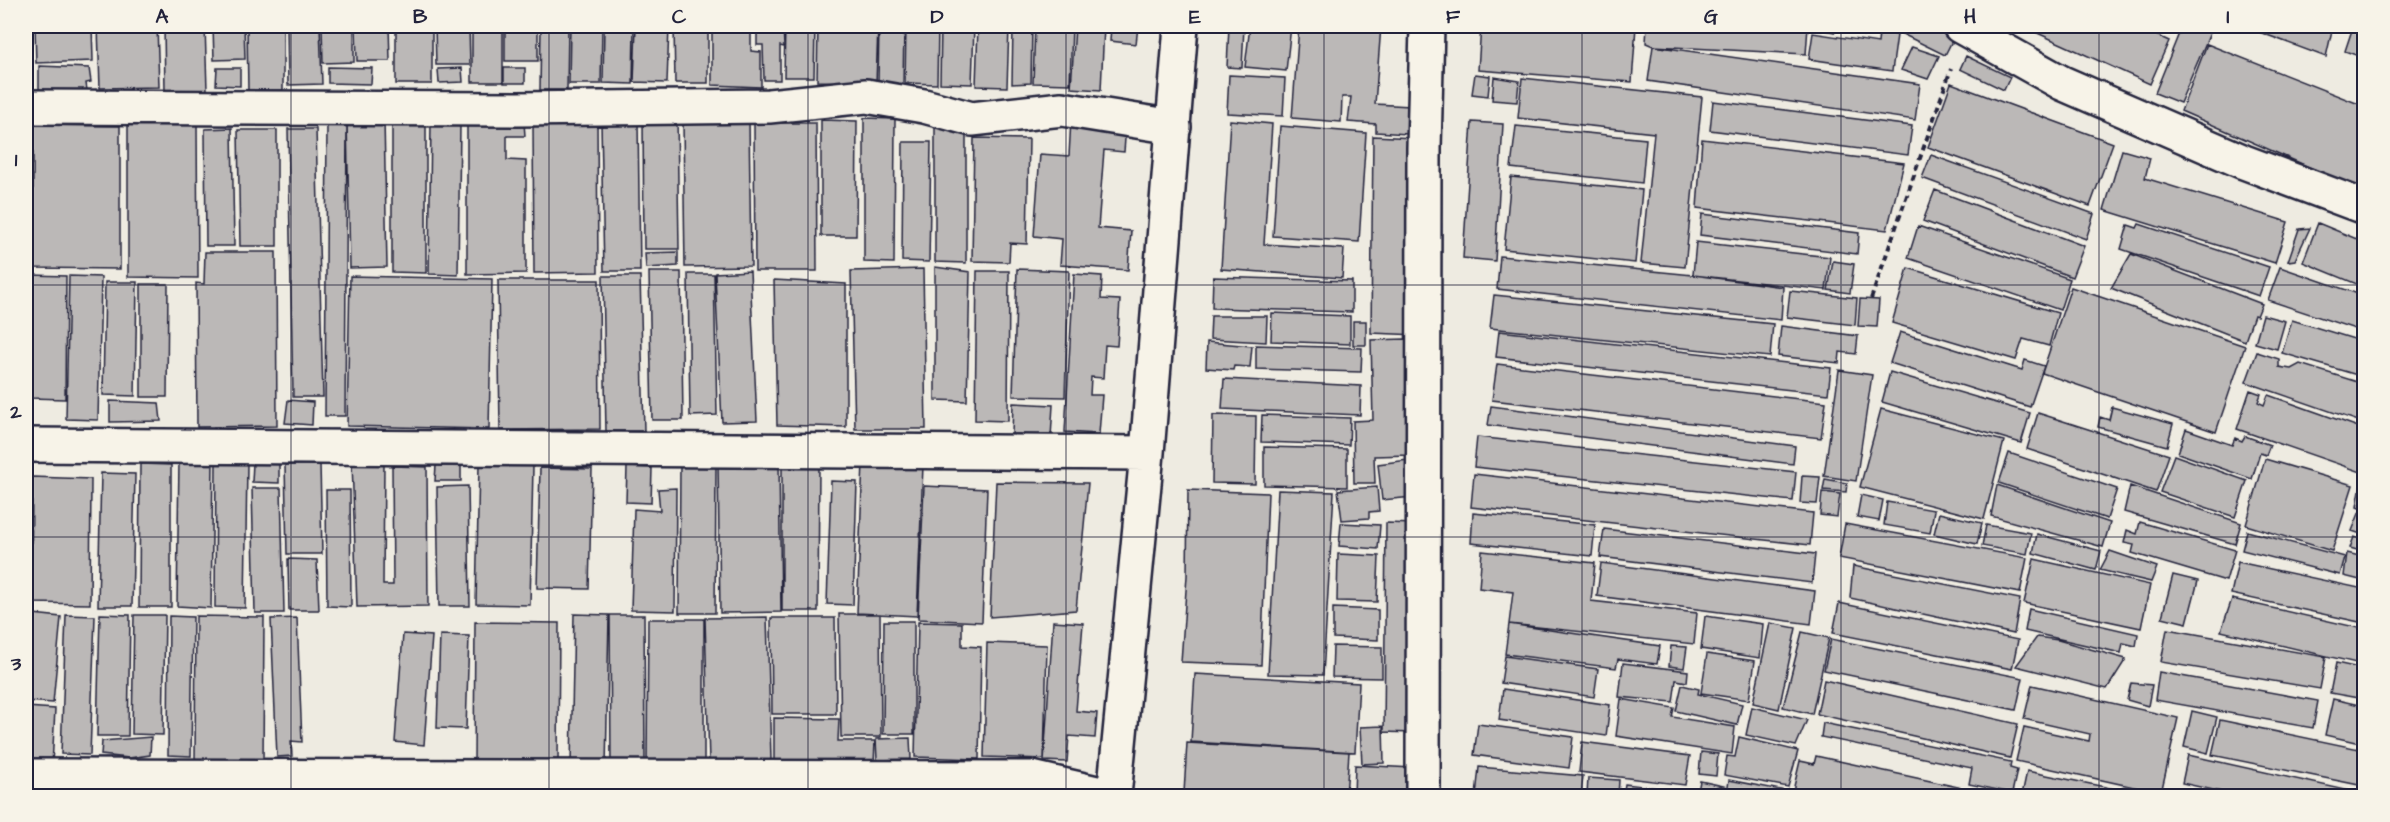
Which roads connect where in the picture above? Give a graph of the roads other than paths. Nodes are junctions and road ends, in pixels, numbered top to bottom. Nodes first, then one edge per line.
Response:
1 (1181, 26) edge
2 (1427, 26) edge
3 (1963, 27) edge
4 (26, 107) edge
5 (1174, 127) junction
6 (2364, 207) edge
7 (26, 445) edge
8 (1147, 453) junction
9 (26, 776) edge
10 (1112, 796) edge
11 (1423, 796) edge

1 - 5 street
2 - 11 street
3 - 6 street
4 - 5 street
5 - 8 street
7 - 8 street
8 - 10 street
9 - 10 street

